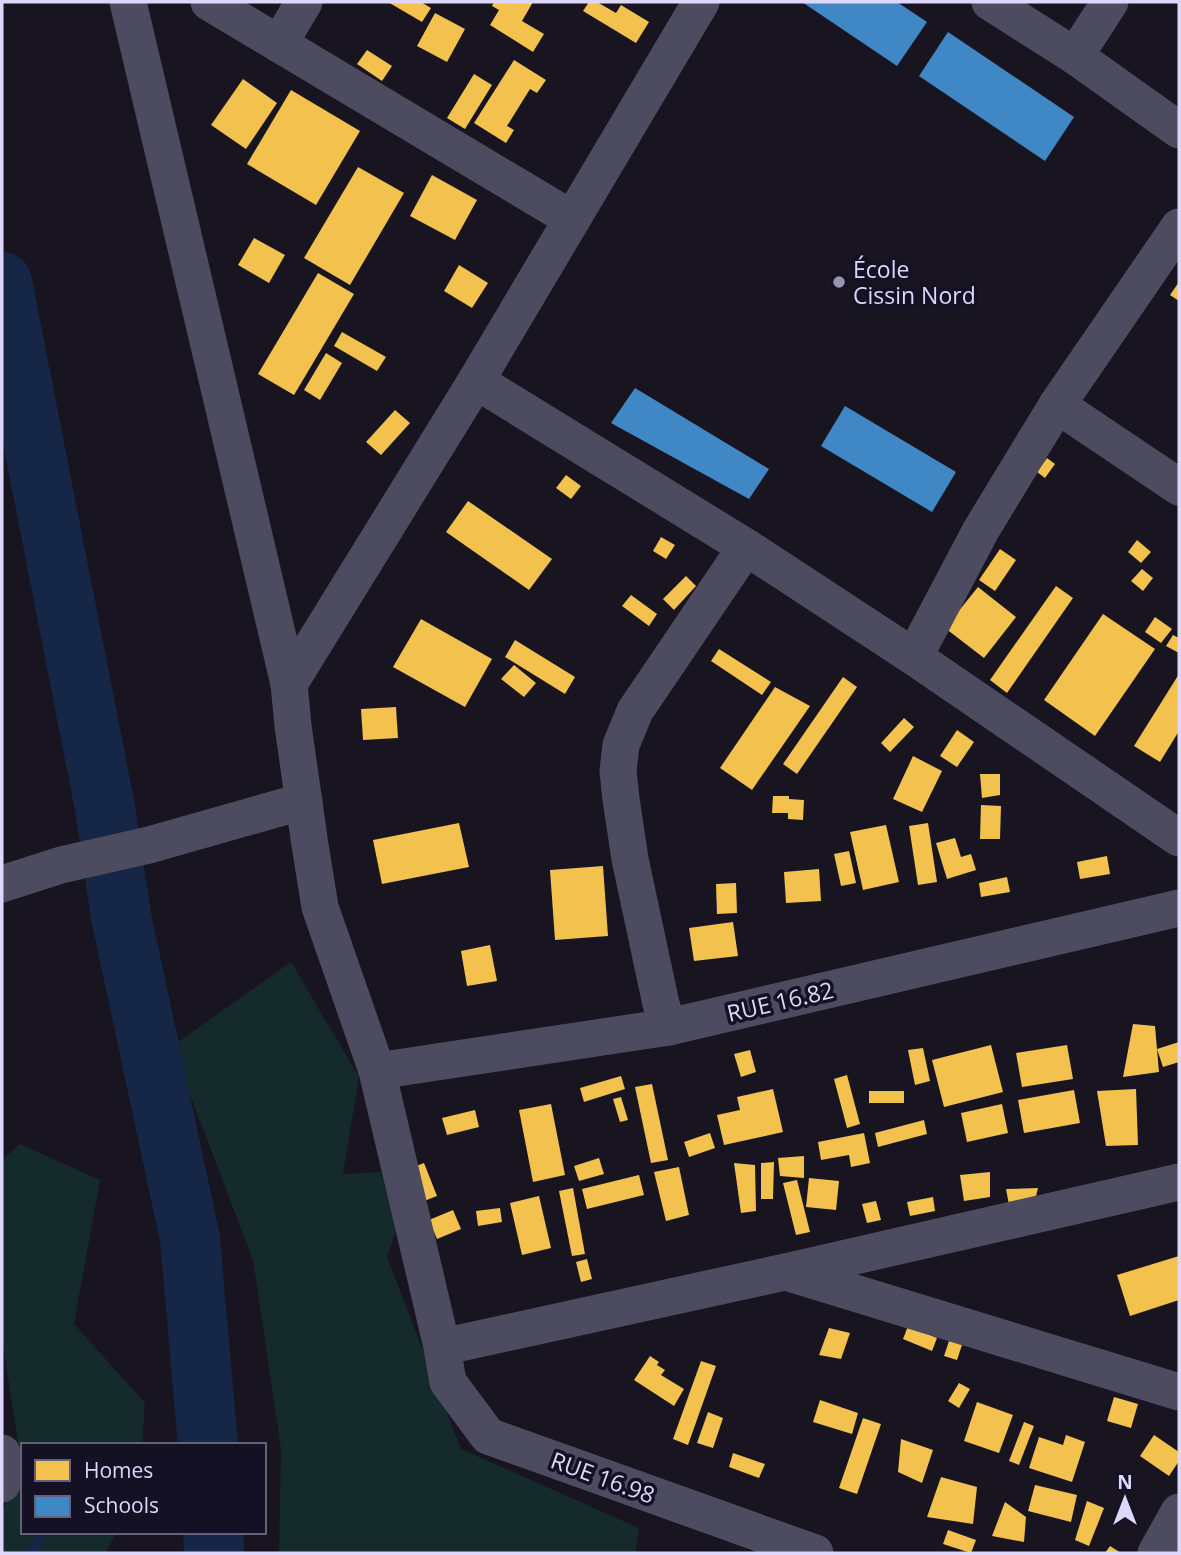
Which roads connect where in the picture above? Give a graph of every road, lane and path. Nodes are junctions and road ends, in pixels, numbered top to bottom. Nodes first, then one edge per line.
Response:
1 (128, 2) edge
2 (209, 2) edge
3 (304, 2) edge
4 (701, 2) edge
5 (990, 2) edge
6 (1110, 2) edge
7 (279, 44) junction
8 (1075, 56) junction
9 (1179, 130) edge
10 (572, 219) junction
11 (1179, 227) edge
12 (476, 381) junction
13 (1057, 405) junction
14 (1179, 487) edge
15 (746, 547) junction
16 (914, 657) junction
17 (289, 684) junction
18 (304, 801) junction
19 (1179, 838) edge
20 (2, 884) edge
21 (1179, 908) edge
22 (669, 1027) junction
23 (377, 1070) junction
24 (1179, 1182) edge
25 (785, 1272) junction
26 (442, 1347) junction
27 (1179, 1392) edge
28 (1179, 1512) edge
29 (814, 1553) edge
30 (1156, 1553) edge

1 - 17 street, RUE 16.98
2 - 7 street
3 - 7 street
4 - 10 street
5 - 8 street
6 - 8 street
7 - 10 street
8 - 9 street
10 - 12 street
11 - 13 street
12 - 15 street
12 - 17 street
13 - 14 street
13 - 16 street
15 - 16 street
15 - 22 street
16 - 19 street
17 - 18 street, RUE 16.98
18 - 20 street
18 - 23 street, RUE 16.98
21 - 22 street, RUE 16.82
22 - 23 street, RUE 16.82
23 - 26 street, RUE 16.98
24 - 25 street
25 - 26 street
25 - 27 street
26 - 29 street, RUE 16.98
28 - 30 street

